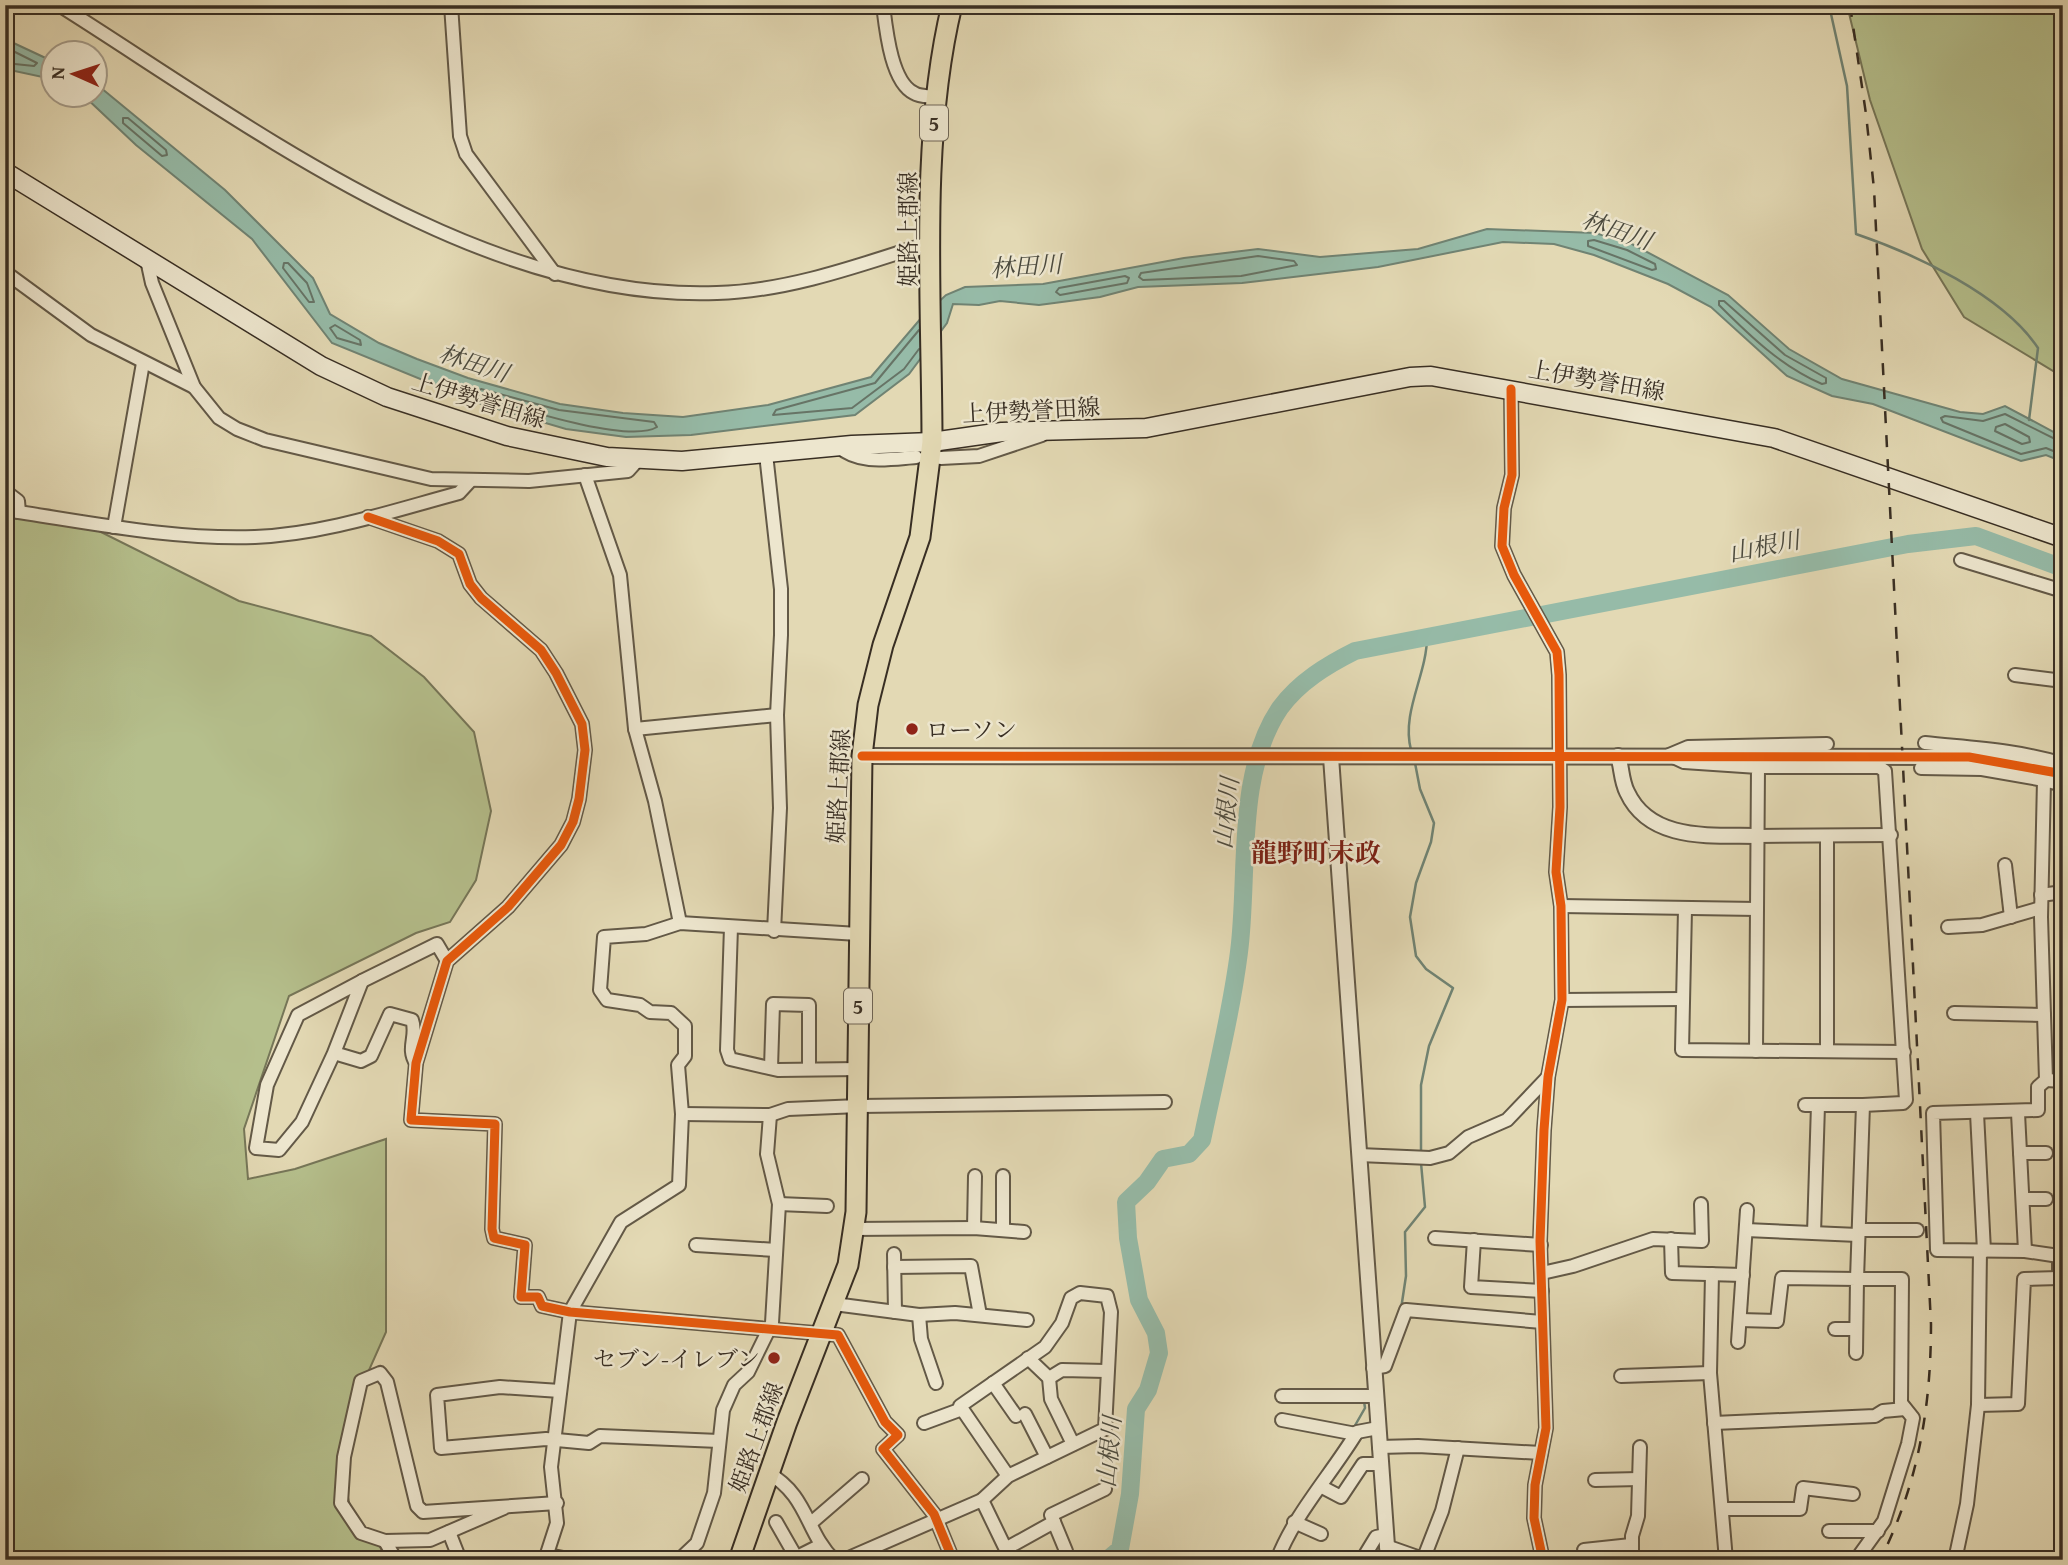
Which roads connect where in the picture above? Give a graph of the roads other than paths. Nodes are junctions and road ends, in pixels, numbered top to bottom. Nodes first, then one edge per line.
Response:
1 (60, 5) edge
2 (451, 5) edge
3 (883, 5) edge
4 (952, 5) edge
5 (936, 97) junction
6 (5, 172) edge
7 (932, 242) junction
8 (147, 260) junction
9 (5, 273) edge
10 (555, 274) junction
11 (143, 363) junction
12 (194, 387) junction
13 (1511, 389) junction
14 (838, 446) junction
15 (937, 450) junction
16 (766, 454) junction
17 (916, 457) dead end
18 (637, 461) junction
19 (585, 475) junction
20 (471, 480) junction
21 (5, 491) edge
22 (12, 511) edge
23 (368, 517) junction
24 (114, 527) junction
25 (2063, 538) edge
26 (1961, 559) dead end
27 (2063, 591) edge
28 (2015, 675) dead end
29 (2063, 681) edge
30 (777, 715) junction
31 (635, 729) junction
32 (1925, 743) dead end
33 (1827, 744) dead end
34 (1669, 755) junction
35 (862, 756) junction
36 (1618, 756) junction
37 (1331, 757) junction
38 (1558, 757) junction
39 (2063, 764) edge
40 (1758, 767) junction
41 (1921, 768) dead end
42 (2063, 774) edge
43 (2045, 780) junction
44 (2063, 785) edge
45 (1891, 835) junction
46 (1757, 836) junction
47 (1828, 836) junction
48 (2005, 865) dead end
49 (2063, 892) edge
50 (2041, 901) junction
51 (1561, 906) junction
52 (1685, 909) junction
53 (1757, 909) junction
54 (2011, 917) junction
55 (680, 923) junction
56 (731, 927) junction
57 (1948, 927) dead end
58 (774, 931) junction
59 (858, 934) junction
60 (447, 961) junction
61 (362, 981) junction
62 (1683, 999) junction
63 (1562, 1000) junction
64 (1954, 1013) dead end
65 (2044, 1015) junction
66 (1756, 1051) junction
67 (1827, 1051) junction
68 (1904, 1052) junction
69 (334, 1053) junction
70 (416, 1063) junction
71 (771, 1068) junction
72 (809, 1069) junction
73 (859, 1069) junction
74 (1548, 1077) junction
75 (2046, 1080) junction
76 (2063, 1081) edge
77 (1165, 1102) dead end
78 (1863, 1105) junction
79 (859, 1106) junction
80 (1977, 1113) junction
81 (2018, 1113) junction
82 (682, 1114) junction
83 (770, 1115) junction
84 (2020, 1153) junction
85 (2046, 1153) dead end
86 (1359, 1155) junction
87 (975, 1176) dead end
88 (1003, 1176) dead end
89 (2022, 1199) junction
90 (2046, 1199) dead end
91 (779, 1204) junction
92 (1701, 1204) dead end
93 (827, 1206) dead end
94 (1747, 1210) dead end
95 (974, 1228) junction
96 (853, 1229) junction
97 (1003, 1229) junction
98 (1746, 1230) junction
99 (1917, 1230) dead end
100 (1024, 1232) dead end
101 (1859, 1232) junction
102 (1814, 1233) junction
103 (1435, 1238) dead end
104 (1671, 1239) junction
105 (1474, 1240) junction
106 (696, 1245) dead end
107 (1541, 1245) junction
108 (776, 1250) junction
109 (1982, 1251) junction
110 (2025, 1251) junction
111 (1542, 1273) junction
112 (1712, 1274) junction
113 (1743, 1275) junction
114 (2061, 1278) edge
115 (1857, 1279) junction
116 (1542, 1291) junction
117 (834, 1304) junction
118 (570, 1312) junction
119 (895, 1312) junction
120 (919, 1315) junction
121 (980, 1315) junction
122 (1027, 1320) dead end
123 (1740, 1320) junction
124 (1542, 1322) junction
125 (1835, 1329) dead end
126 (1856, 1329) junction
127 (768, 1330) junction
128 (821, 1335) junction
129 (1738, 1342) dead end
130 (1856, 1353) dead end
131 (1028, 1358) junction
132 (1373, 1368) junction
133 (1106, 1371) junction
134 (1710, 1373) junction
135 (1621, 1376) dead end
136 (1049, 1378) junction
137 (936, 1383) dead end
138 (993, 1383) junction
139 (559, 1391) junction
140 (1282, 1396) dead end
141 (1376, 1396) junction
142 (1978, 1405) junction
143 (962, 1409) junction
144 (1905, 1409) junction
145 (1282, 1420) dead end
146 (925, 1423) dead end
147 (1714, 1423) junction
148 (1378, 1427) junction
149 (1356, 1434) junction
150 (554, 1439) junction
151 (719, 1441) junction
152 (1073, 1444) junction
153 (1379, 1447) junction
154 (1640, 1447) dead end
155 (1458, 1448) junction
156 (1541, 1453) junction
157 (1047, 1457) junction
158 (1380, 1464) junction
159 (768, 1473) junction
160 (1008, 1476) junction
161 (862, 1479) dead end
162 (1639, 1479) junction
163 (1595, 1480) dead end
164 (1322, 1487) junction
165 (1105, 1489) dead end
166 (1853, 1494) dead end
167 (982, 1500) junction
168 (557, 1503) junction
169 (504, 1508) junction
170 (1721, 1509) junction
171 (939, 1521) junction
172 (776, 1522) dead end
173 (1054, 1522) junction
174 (1294, 1522) junction
175 (811, 1523) junction
176 (1829, 1531) dead end
177 (1878, 1531) junction
178 (449, 1532) junction
179 (1321, 1534) dead end
180 (385, 1541) junction
181 (821, 1545) junction
182 (1632, 1545) junction
183 (1387, 1547) edge
184 (1584, 1550) dead end
185 (1009, 1554) edge
186 (547, 1557) edge
187 (794, 1559) edge
188 (1423, 1559) edge
189 (396, 1560) edge
190 (460, 1560) edge
191 (574, 1560) edge
192 (679, 1560) edge
193 (739, 1560) edge
194 (834, 1560) edge
195 (844, 1560) edge
196 (953, 1560) edge
197 (1065, 1560) edge
198 (1277, 1560) edge
199 (1362, 1560) edge
200 (1543, 1560) edge
201 (1632, 1560) edge
202 (1726, 1560) edge
203 (1856, 1560) edge
204 (1955, 1560) edge

1 - 10 street
2 - 10 street
3 - 5 street
4 - 5 main road, 姫路上郡線 / 5
5 - 7 main road, 姫路上郡線 / 5
6 - 8 main road, 上伊勢誉田線
7 - 10 street
7 - 15 main road, 姫路上郡線 / 5
8 - 12 street
8 - 18 main road, 上伊勢誉田線
9 - 11 street
11 - 12 street
11 - 24 street
12 - 20 street
13 - 15 main road, 上伊勢誉田線
13 - 25 main road, 上伊勢誉田線
13 - 38 street
14 - 15 main road, 上伊勢誉田線
14 - 16 main road, 上伊勢誉田線
14 - 17 street
15 - 35 main road, 姫路上郡線 / 5
16 - 18 main road, 上伊勢誉田線
16 - 30 street
18 - 19 street
19 - 20 street
19 - 31 street
20 - 23 street
21 - 22 street
22 - 24 street
23 - 24 street
23 - 60 street
26 - 27 street
28 - 29 street
30 - 31 street
30 - 58 street
31 - 55 street
32 - 39 street
33 - 34 street
34 - 36 street
34 - 40 street
34 - 42 street
35 - 37 street
35 - 59 main road, 姫路上郡線 / 5
36 - 38 street
36 - 46 street
37 - 38 street
37 - 86 street
38 - 51 street
40 - 45 street
40 - 46 street
41 - 43 street
43 - 44 street
43 - 50 street
45 - 47 street
45 - 68 street
46 - 47 street
46 - 53 street
47 - 67 street
48 - 54 street
49 - 50 street
50 - 54 street
50 - 65 street
51 - 52 street
51 - 63 street
52 - 53 street
52 - 62 street
53 - 66 street
54 - 57 street
55 - 56 street
55 - 82 street
56 - 58 street
56 - 71 street
58 - 59 street
59 - 73 main road, 姫路上郡線 / 5
60 - 61 street
60 - 70 street
61 - 69 street
61 - 69 street
62 - 63 street
62 - 66 street
63 - 74 street
64 - 65 street
65 - 75 street
66 - 67 street
67 - 68 street
68 - 78 street
69 - 70 street
70 - 118 street
71 - 72 street
71 - 72 street
72 - 73 street
73 - 79 main road, 姫路上郡線 / 5
74 - 86 street
74 - 107 street
75 - 76 street
75 - 81 street
77 - 79 street
78 - 101 street
78 - 102 street
79 - 83 street
79 - 96 main road, 姫路上郡線 / 5
80 - 81 street
80 - 109 street
80 - 109 street
81 - 84 street
82 - 83 street
82 - 118 street
83 - 91 street
84 - 85 street
84 - 89 street
86 - 132 street
87 - 95 street
88 - 97 street
89 - 90 street
89 - 110 street
91 - 93 street
91 - 108 street
92 - 104 street
94 - 98 street
95 - 96 street
95 - 97 street
96 - 117 main road, 姫路上郡線 / 5
97 - 100 street
98 - 102 street
98 - 113 street
99 - 101 street
101 - 102 street
101 - 115 street
103 - 105 street
104 - 111 street
104 - 112 street
105 - 107 street
105 - 116 street
106 - 108 street
107 - 111 street
108 - 127 street
109 - 110 street
109 - 142 street
110 - 114 street
111 - 116 street
112 - 113 street
112 - 134 street
113 - 123 street
114 - 142 street
115 - 123 street
115 - 126 street
115 - 144 street
116 - 124 street
117 - 119 street
117 - 128 main road, 姫路上郡線 / 5
118 - 127 street
118 - 139 street
119 - 120 street
119 - 121 street
120 - 121 street
120 - 137 street
121 - 122 street
123 - 129 street
124 - 132 street
124 - 156 street
125 - 126 street
126 - 130 street
127 - 128 street
127 - 151 street
128 - 159 main road, 姫路上郡線 / 5
128 - 171 street
131 - 133 street
131 - 136 street
131 - 138 street
132 - 141 street
133 - 136 street
133 - 152 street
134 - 135 street
134 - 147 street
136 - 152 street
138 - 143 street
138 - 157 street
139 - 150 street
139 - 150 street
140 - 141 street
141 - 148 street
142 - 204 street
143 - 146 street
143 - 160 street
144 - 147 street
144 - 177 street
145 - 149 street
147 - 170 street
148 - 149 street
148 - 153 street
149 - 164 street
150 - 151 street
150 - 168 street
151 - 192 street
152 - 157 street
153 - 155 street
153 - 158 street
154 - 162 street
155 - 156 street
155 - 188 street
156 - 200 street
157 - 160 street
158 - 164 street
158 - 183 street
159 - 175 street
159 - 193 main road, 姫路上郡線 / 5
160 - 167 street
161 - 175 street
162 - 163 street
162 - 182 street
164 - 174 street
165 - 173 street
166 - 170 street
167 - 171 street
167 - 185 street
168 - 169 street
168 - 186 street
169 - 178 street
169 - 180 street
170 - 202 street
171 - 195 street
171 - 196 street
172 - 187 street
173 - 185 street
173 - 197 street
174 - 179 street
174 - 198 street
175 - 181 street
176 - 177 street
177 - 203 street
178 - 180 street
178 - 190 street
180 - 189 street
181 - 187 street
181 - 194 street
182 - 184 street
182 - 201 street
183 - 188 street
183 - 199 street
186 - 191 street

